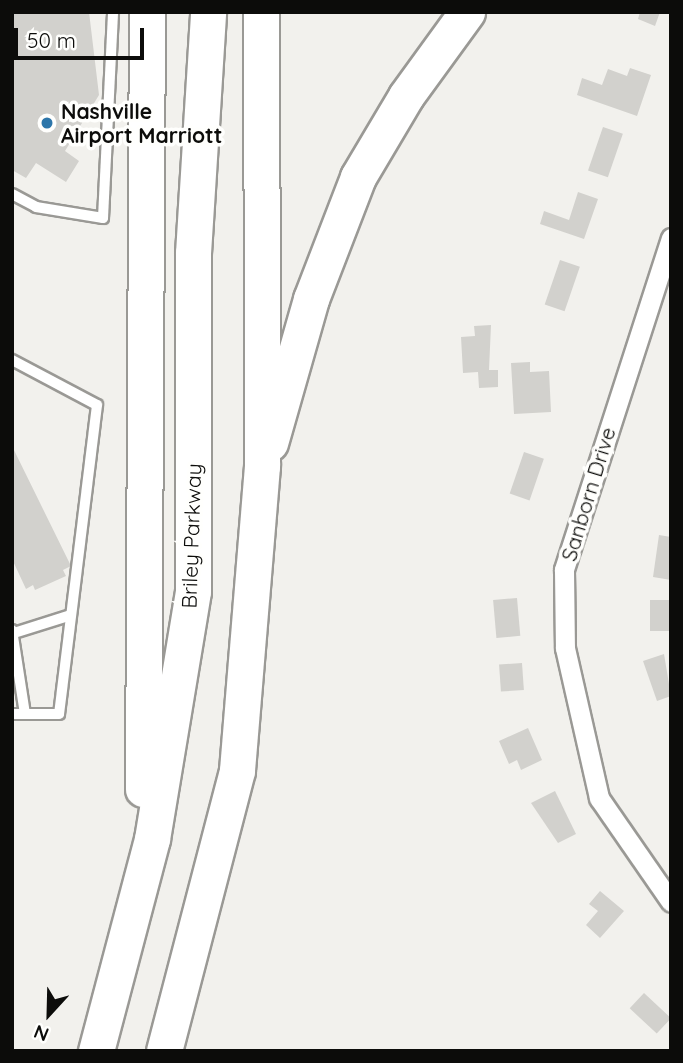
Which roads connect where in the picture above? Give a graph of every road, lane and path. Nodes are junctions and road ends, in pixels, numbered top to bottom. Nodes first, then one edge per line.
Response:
1 (113, 12) edge
2 (147, 12) edge
3 (208, 12) edge
4 (261, 12) edge
5 (467, 12) edge
6 (12, 194) edge
7 (671, 238) edge
8 (666, 270) edge
9 (12, 360) edge
10 (262, 466) junction
11 (68, 617) junction
12 (13, 631) edge
13 (12, 714) edge
14 (24, 714) junction
15 (142, 875) junction
16 (671, 902) edge
17 (96, 1051) edge
18 (164, 1051) edge

1 - 6 lane
2 - 15 highway
3 - 15 highway, Briley Parkway
4 - 10 highway
5 - 10 highway
7 - 8 street, Sanborn Drive
8 - 16 street, Sanborn Drive
9 - 11 lane
10 - 18 highway
11 - 12 lane
11 - 14 lane
12 - 14 lane
13 - 14 lane
15 - 17 highway, Briley Parkway

